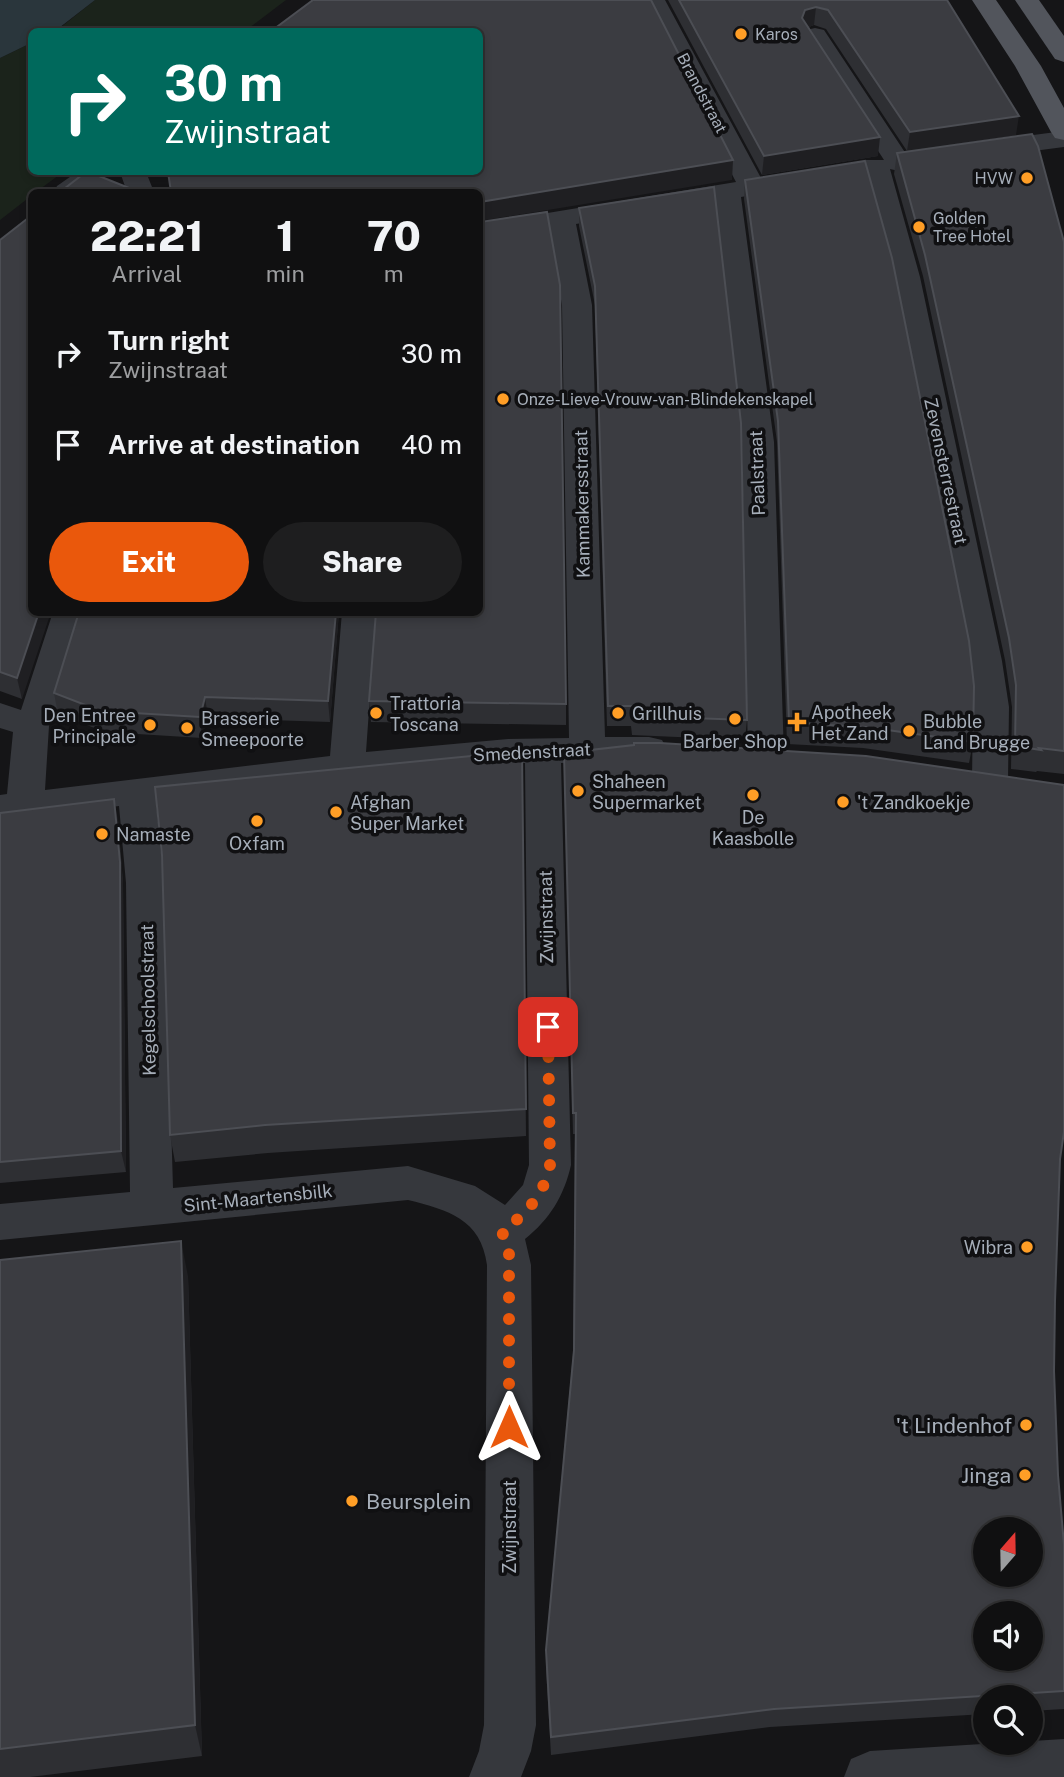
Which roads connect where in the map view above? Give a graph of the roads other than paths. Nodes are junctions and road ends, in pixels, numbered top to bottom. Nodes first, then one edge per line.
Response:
1 (653, 0) edge
2 (984, 0) edge
3 (1027, 0) edge
4 (815, 35) edge
5 (1064, 54) edge
6 (1064, 132) edge
7 (1064, 139) edge
8 (963, 153) edge
9 (89, 175) edge
10 (821, 175) edge
11 (71, 189) edge
12 (739, 189) junction
13 (561, 218) junction
14 (483, 231) edge
15 (69, 616) edge
16 (359, 616) edge
17 (15, 720) edge
18 (543, 749) junction
19 (587, 749) junction
20 (681, 751) edge
21 (728, 754) edge
22 (348, 766) junction
23 (951, 774) edge
24 (990, 780) junction
25 (1027, 786) edge
26 (136, 792) junction
27 (13, 807) edge
28 (152, 1209) junction
29 (0, 1222) edge
30 (502, 1232) junction
31 (1064, 1765) edge
32 (495, 1777) edge
33 (870, 1777) edge

1 - 12 street, Brandstraat
2 - 6 main road
3 - 5 main road
4 - 24 street, Zevensterrestraat
7 - 8 street
9 - 11 street
10 - 12 street
12 - 13 street
12 - 21 street, Paalstraat
13 - 14 street
13 - 19 street, Kammakersstraat
15 - 17 street
16 - 22 street
17 - 27 street
18 - 19 street, Smedenstraat
18 - 22 street, Smedenstraat
18 - 30 street, Zwijnstraat
19 - 20 street, Smedenstraat
22 - 26 street, Smedenstraat
23 - 24 street
24 - 25 street
26 - 27 street, Smedenstraat
26 - 28 street, Kegelschoolstraat
28 - 29 street, Sint-Maartensbilk
28 - 30 street, Sint-Maartensbilk
30 - 32 street, Zwijnstraat
31 - 33 street

